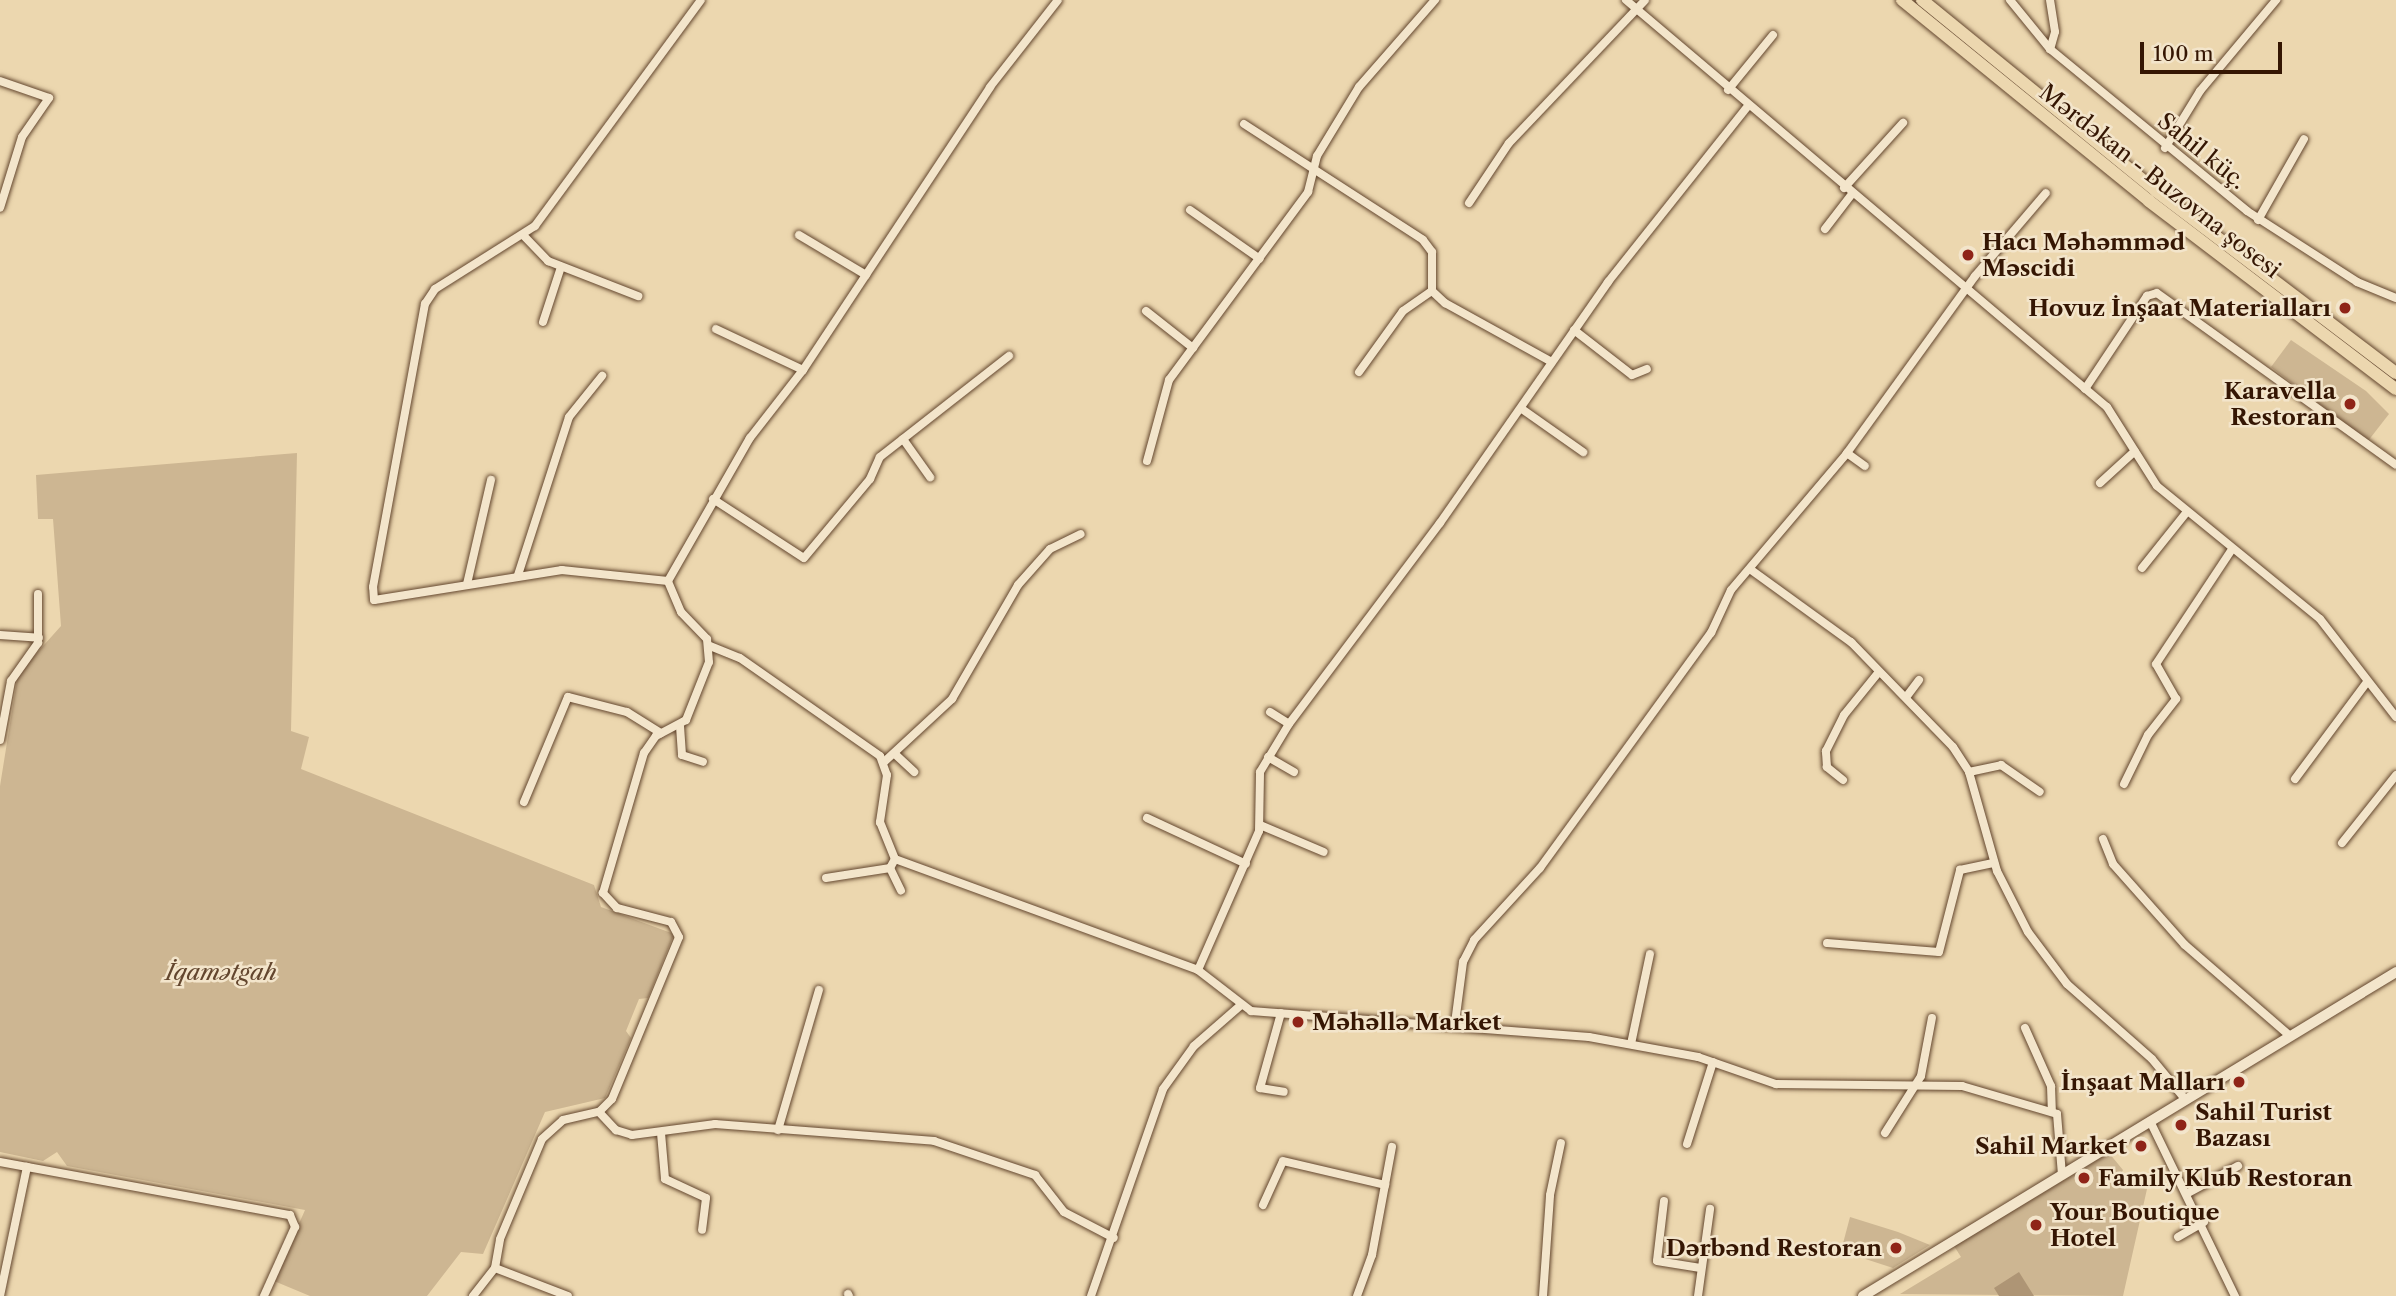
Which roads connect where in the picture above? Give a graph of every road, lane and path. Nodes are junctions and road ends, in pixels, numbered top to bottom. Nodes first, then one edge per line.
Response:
1 (700, 0) edge
2 (1058, 0) edge
3 (1435, 0) edge
4 (1626, 0) edge
5 (1645, 0) edge
6 (1902, 0) edge
7 (1922, 0) edge
8 (2010, 0) edge
9 (2050, 0) edge
10 (2276, 0) edge
11 (1635, 10) junction
12 (1773, 35) dead end
13 (2050, 49) junction
14 (0, 81) edge
15 (1728, 90) junction
16 (1747, 107) junction
17 (1903, 123) dead end
18 (1244, 124) dead end
19 (2304, 139) dead end
20 (2165, 148) junction
21 (1315, 173) junction
22 (1844, 188) junction
23 (2046, 193) dead end
24 (1852, 194) junction
25 (1469, 203) dead end
26 (0, 208) edge
27 (1190, 210) dead end
28 (2258, 220) junction
29 (1825, 229) dead end
30 (799, 235) dead end
31 (524, 236) junction
32 (1260, 259) junction
33 (561, 267) junction
34 (866, 275) junction
35 (1966, 290) junction
36 (1432, 291) junction
37 (638, 296) dead end
38 (2396, 298) edge
39 (1146, 311) dead end
40 (543, 323) dead end
41 (716, 329) dead end
42 (1574, 330) junction
43 (1192, 348) junction
44 (1009, 356) dead end
45 (1552, 362) junction
46 (1647, 369) dead end
47 (803, 370) junction
48 (1359, 372) dead end
49 (2396, 373) edge
50 (602, 376) dead end
51 (2085, 389) junction
52 (2396, 389) edge
53 (1521, 410) junction
54 (903, 439) junction
55 (2135, 451) junction
56 (1583, 452) dead end
57 (1847, 453) junction
58 (1147, 461) dead end
59 (2396, 465) edge
60 (1865, 466) dead end
61 (930, 477) dead end
62 (491, 480) dead end
63 (2100, 483) dead end
64 (713, 499) junction
65 (2186, 513) junction
66 (1081, 534) dead end
67 (2232, 549) junction
68 (2142, 568) dead end
69 (1750, 569) junction
70 (519, 575) junction
71 (668, 581) junction
72 (467, 584) junction
73 (38, 594) dead end
74 (0, 635) edge
75 (39, 638) junction
76 (710, 646) junction
77 (1878, 673) junction
78 (1919, 681) dead end
79 (2367, 682) junction
80 (1907, 696) junction
81 (3, 703) edge
82 (1270, 712) dead end
83 (2396, 717) edge
84 (1289, 724) junction
85 (680, 726) junction
86 (661, 733) junction
87 (0, 740) edge
88 (896, 755) junction
89 (1268, 757) junction
90 (703, 762) dead end
91 (884, 762) junction
92 (914, 772) dead end
93 (1294, 772) dead end
94 (1969, 772) junction
95 (2396, 775) edge
96 (2295, 779) dead end
97 (1843, 780) dead end
98 (2124, 784) dead end
99 (2040, 793) dead end
100 (524, 802) dead end
101 (1147, 818) dead end
102 (1260, 825) junction
103 (2103, 838) dead end
104 (2342, 843) dead end
105 (1324, 852) dead end
106 (895, 859) junction
107 (1246, 863) junction
108 (1994, 863) junction
109 (890, 868) junction
110 (826, 878) dead end
111 (901, 891) dead end
112 (1828, 943) dead end
113 (1650, 954) dead end
114 (1198, 970) junction
115 (2396, 972) edge
116 (819, 990) dead end
117 (1241, 1005) junction
118 (1281, 1013) junction
119 (1932, 1018) dead end
120 (1455, 1023) junction
121 (2025, 1028) dead end
122 (2290, 1036) junction
123 (1631, 1044) junction
124 (1713, 1062) junction
125 (1919, 1083) junction
126 (1284, 1092) dead end
127 (2185, 1100) junction
128 (2052, 1111) junction
129 (599, 1112) junction
130 (2150, 1121) junction
131 (778, 1130) junction
132 (661, 1133) junction
133 (1885, 1133) dead end
134 (1561, 1143) dead end
135 (1687, 1144) dead end
136 (1391, 1147) dead end
137 (0, 1162) edge
138 (2238, 1166) dead end
139 (27, 1167) junction
140 (2062, 1175) junction
141 (1385, 1185) junction
142 (2188, 1193) junction
143 (1664, 1201) dead end
144 (1264, 1205) dead end
145 (1710, 1209) dead end
146 (2204, 1222) junction
147 (702, 1230) dead end
148 (2178, 1237) dead end
149 (1114, 1238) junction
150 (495, 1268) junction
151 (1700, 1268) junction
152 (0, 1296) edge
153 (264, 1296) edge
154 (473, 1296) edge
155 (568, 1296) edge
156 (1091, 1296) edge
157 (1357, 1296) edge
158 (1543, 1296) edge
159 (1698, 1296) edge
160 (1863, 1296) edge
161 (2235, 1296) edge

1 - 31 street
2 - 34 street
3 - 21 street
4 - 11 street
5 - 11 street
6 - 52 main road, Mərdəkan - Buzovna şosesi
7 - 49 main road, Mərdəkan - Buzovna şosesi
8 - 13 street, Sahil küç.
9 - 13 street
10 - 20 street
11 - 15 street
11 - 25 street
12 - 15 street
13 - 20 street, Sahil küç.
14 - 26 street
15 - 16 street
16 - 22 street
16 - 42 street
17 - 22 street
18 - 21 street
19 - 28 street
20 - 28 street, Sahil küç.
21 - 32 street
21 - 36 street
22 - 24 street
23 - 35 street
24 - 29 street
24 - 35 street
27 - 32 street
28 - 38 street, Sahil küç.
30 - 34 street
31 - 33 street
31 - 72 street
32 - 43 street
33 - 37 street
33 - 40 street
34 - 47 street
35 - 51 street
35 - 57 street
36 - 45 street
36 - 48 street
39 - 43 street
41 - 47 street
42 - 45 street
42 - 46 street
43 - 58 street
44 - 54 street
45 - 53 street
47 - 64 street
50 - 70 street
51 - 55 street
51 - 59 street
53 - 56 street
53 - 84 street
54 - 61 street
54 - 64 street
55 - 63 street
55 - 65 street
57 - 60 street
57 - 69 street
62 - 72 street
64 - 71 street
65 - 67 street
65 - 68 street
66 - 88 street
67 - 79 street
67 - 98 street
69 - 77 street
69 - 120 street
70 - 71 street
70 - 72 street
71 - 76 street
73 - 75 street
74 - 75 street
75 - 81 street
76 - 85 street
76 - 91 street
77 - 80 street
77 - 97 street
78 - 80 street
79 - 83 street
79 - 96 street
80 - 94 street
81 - 87 street
82 - 84 street
84 - 89 street
85 - 86 street
85 - 90 street
86 - 100 street
86 - 129 street
88 - 91 street
88 - 92 street
89 - 93 street
89 - 102 street
91 - 106 street
94 - 99 street
94 - 108 street
95 - 104 street
101 - 107 street
102 - 105 street
102 - 107 street
103 - 122 street
106 - 109 street
106 - 114 street
107 - 114 street
108 - 112 street
108 - 127 street
109 - 110 street
109 - 111 street
113 - 123 street
114 - 117 street
115 - 122 street
116 - 131 street
117 - 118 street
117 - 149 street
118 - 120 street
118 - 126 street
119 - 125 street
120 - 123 street
121 - 128 street
122 - 127 street
123 - 124 street
124 - 125 street
124 - 135 street
125 - 128 street
125 - 133 street
127 - 130 street
128 - 140 street
129 - 132 street
129 - 150 street
130 - 140 street
130 - 142 street
131 - 132 street
131 - 149 street
132 - 147 street
134 - 158 street
136 - 141 street
137 - 139 street
138 - 142 street
139 - 152 street
139 - 153 street
140 - 160 street
141 - 144 street
141 - 157 street
142 - 146 street
143 - 151 street
145 - 151 street
146 - 148 street
146 - 161 street
149 - 156 street
150 - 154 street
150 - 155 street
151 - 159 street

